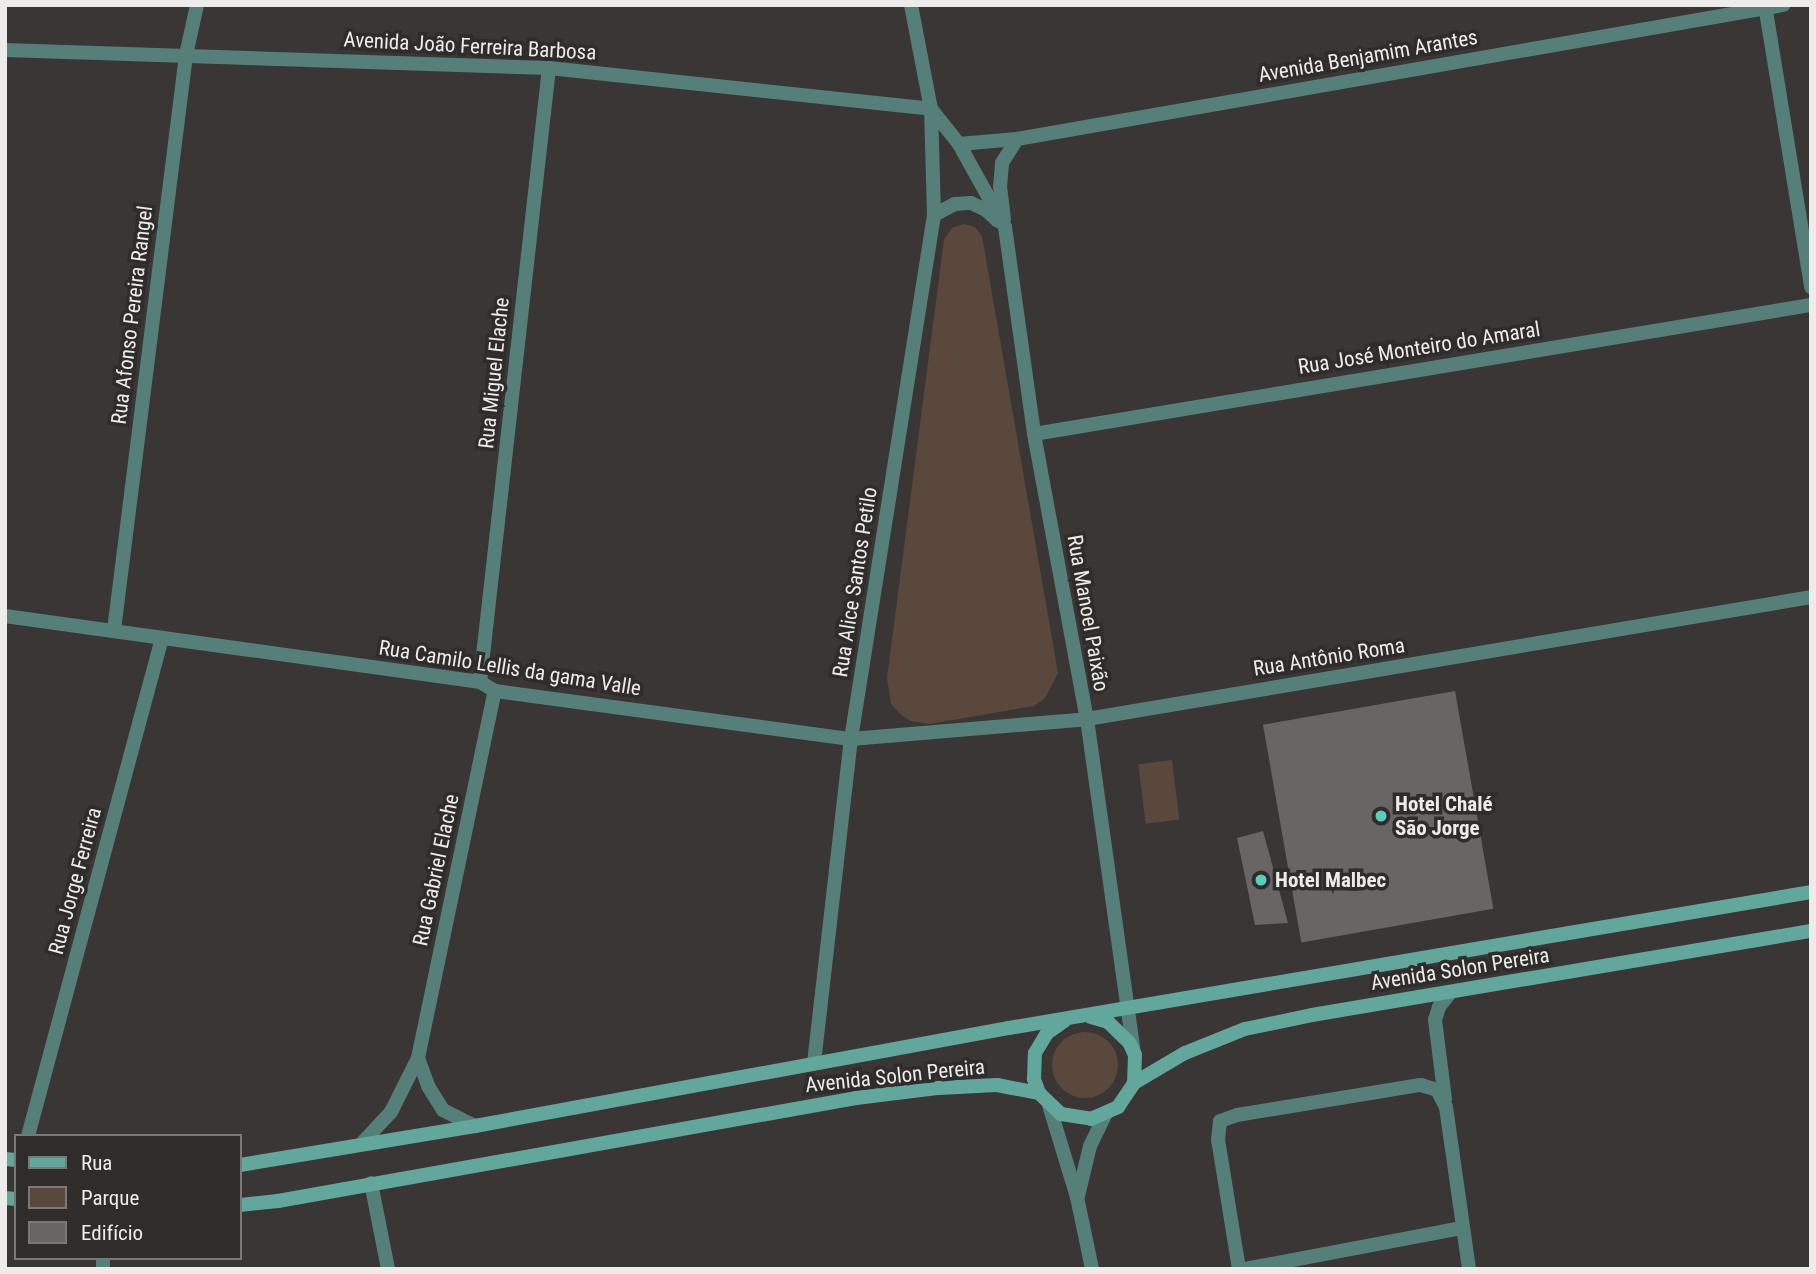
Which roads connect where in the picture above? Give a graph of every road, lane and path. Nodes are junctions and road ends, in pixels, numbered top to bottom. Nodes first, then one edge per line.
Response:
1 (197, 5) edge
2 (911, 5) edge
3 (1783, 5) edge
4 (1765, 7) edge
5 (5, 50) edge
6 (186, 55) junction
7 (550, 68) junction
8 (931, 109) junction
9 (1017, 139) junction
10 (959, 144) junction
11 (934, 215) junction
12 (1004, 227) junction
13 (1811, 287) edge
14 (1811, 304) edge
15 (1034, 434) junction
16 (1811, 597) edge
17 (5, 616) edge
18 (114, 630) junction
19 (162, 638) junction
20 (480, 682) junction
21 (495, 691) junction
22 (1087, 719) junction
23 (851, 739) junction
24 (1811, 892) edge
25 (1811, 931) edge
26 (1450, 993) junction
27 (1127, 1008) junction
28 (1070, 1018) junction
29 (1135, 1055) junction
30 (418, 1059) junction
31 (814, 1063) junction
32 (1134, 1083) junction
33 (1044, 1099) junction
34 (1446, 1107) junction
35 (1105, 1115) junction
36 (475, 1126) junction
37 (29, 1134) edge
38 (363, 1142) junction
39 (242, 1164) edge
40 (371, 1183) junction
41 (1077, 1197) junction
42 (242, 1205) edge
43 (1462, 1228) junction
44 (388, 1269) edge
45 (1092, 1269) edge
46 (1239, 1269) edge
47 (1245, 1269) edge
48 (1469, 1269) edge

1 - 6 street, Rua Afonso Pereira Rangel
2 - 8 street, Rua Alice Santos Petilo
3 - 4 street, Avenida Benjamim Arantes
4 - 9 street, Avenida Benjamim Arantes
4 - 13 street
5 - 6 street, Avenida João Ferreira Barbosa
6 - 7 street, Avenida João Ferreira Barbosa
6 - 18 street, Rua Afonso Pereira Rangel
7 - 8 street, Avenida João Ferreira Barbosa
7 - 20 street, Rua Miguel Elache
8 - 10 street, Rua Manoel Paixão
8 - 11 street, Rua Alice Santos Petilo
9 - 10 street, Avenida Benjamim Arantes
9 - 12 street, Rua Manoel Paixão
10 - 12 street, Rua Manoel Paixão
11 - 12 street
11 - 23 street, Rua Alice Santos Petilo
12 - 15 street, Rua Manoel Paixão
14 - 15 street, Rua José Monteiro do Amaral
15 - 22 street, Rua Manoel Paixão
16 - 22 street, Rua Antônio Roma
17 - 18 street, Rua Camilo Lellis da gama Valle
18 - 19 street, Rua Camilo Lellis da gama Valle
19 - 20 street, Rua Camilo Lellis da gama Valle
19 - 37 street, Rua Jorge Ferreira
20 - 21 street, Rua Camilo Lellis da gama Valle
21 - 23 street, Rua Camilo Lellis da gama Valle
21 - 30 street, Rua Gabriel Elache
22 - 23 street, Rua Antônio Roma
22 - 27 street, Rua Manoel Paixão
23 - 31 street, Rua Alice Santos Petilo
24 - 27 main road, Avenida Solon Pereira
25 - 26 main road, Avenida Solon Pereira
26 - 32 main road, Avenida Solon Pereira
26 - 34 street
27 - 28 main road, Avenida Solon Pereira
27 - 29 street, Rua Manoel Paixão
28 - 29 main road
28 - 31 main road, Avenida Solon Pereira
28 - 33 main road
29 - 32 main road
30 - 36 street
30 - 38 street, Rua Gabriel Elache
31 - 36 main road, Avenida Solon Pereira
32 - 35 main road, Avenida Solon Pereira
33 - 35 main road, Avenida Solon Pereira
33 - 40 main road, Avenida Solon Pereira
33 - 41 street
34 - 43 street
34 - 46 street
35 - 41 street
36 - 38 main road, Avenida Solon Pereira
38 - 39 main road, Avenida Solon Pereira
40 - 42 main road, Avenida Solon Pereira
40 - 44 street
41 - 45 street
43 - 47 street
43 - 48 street

